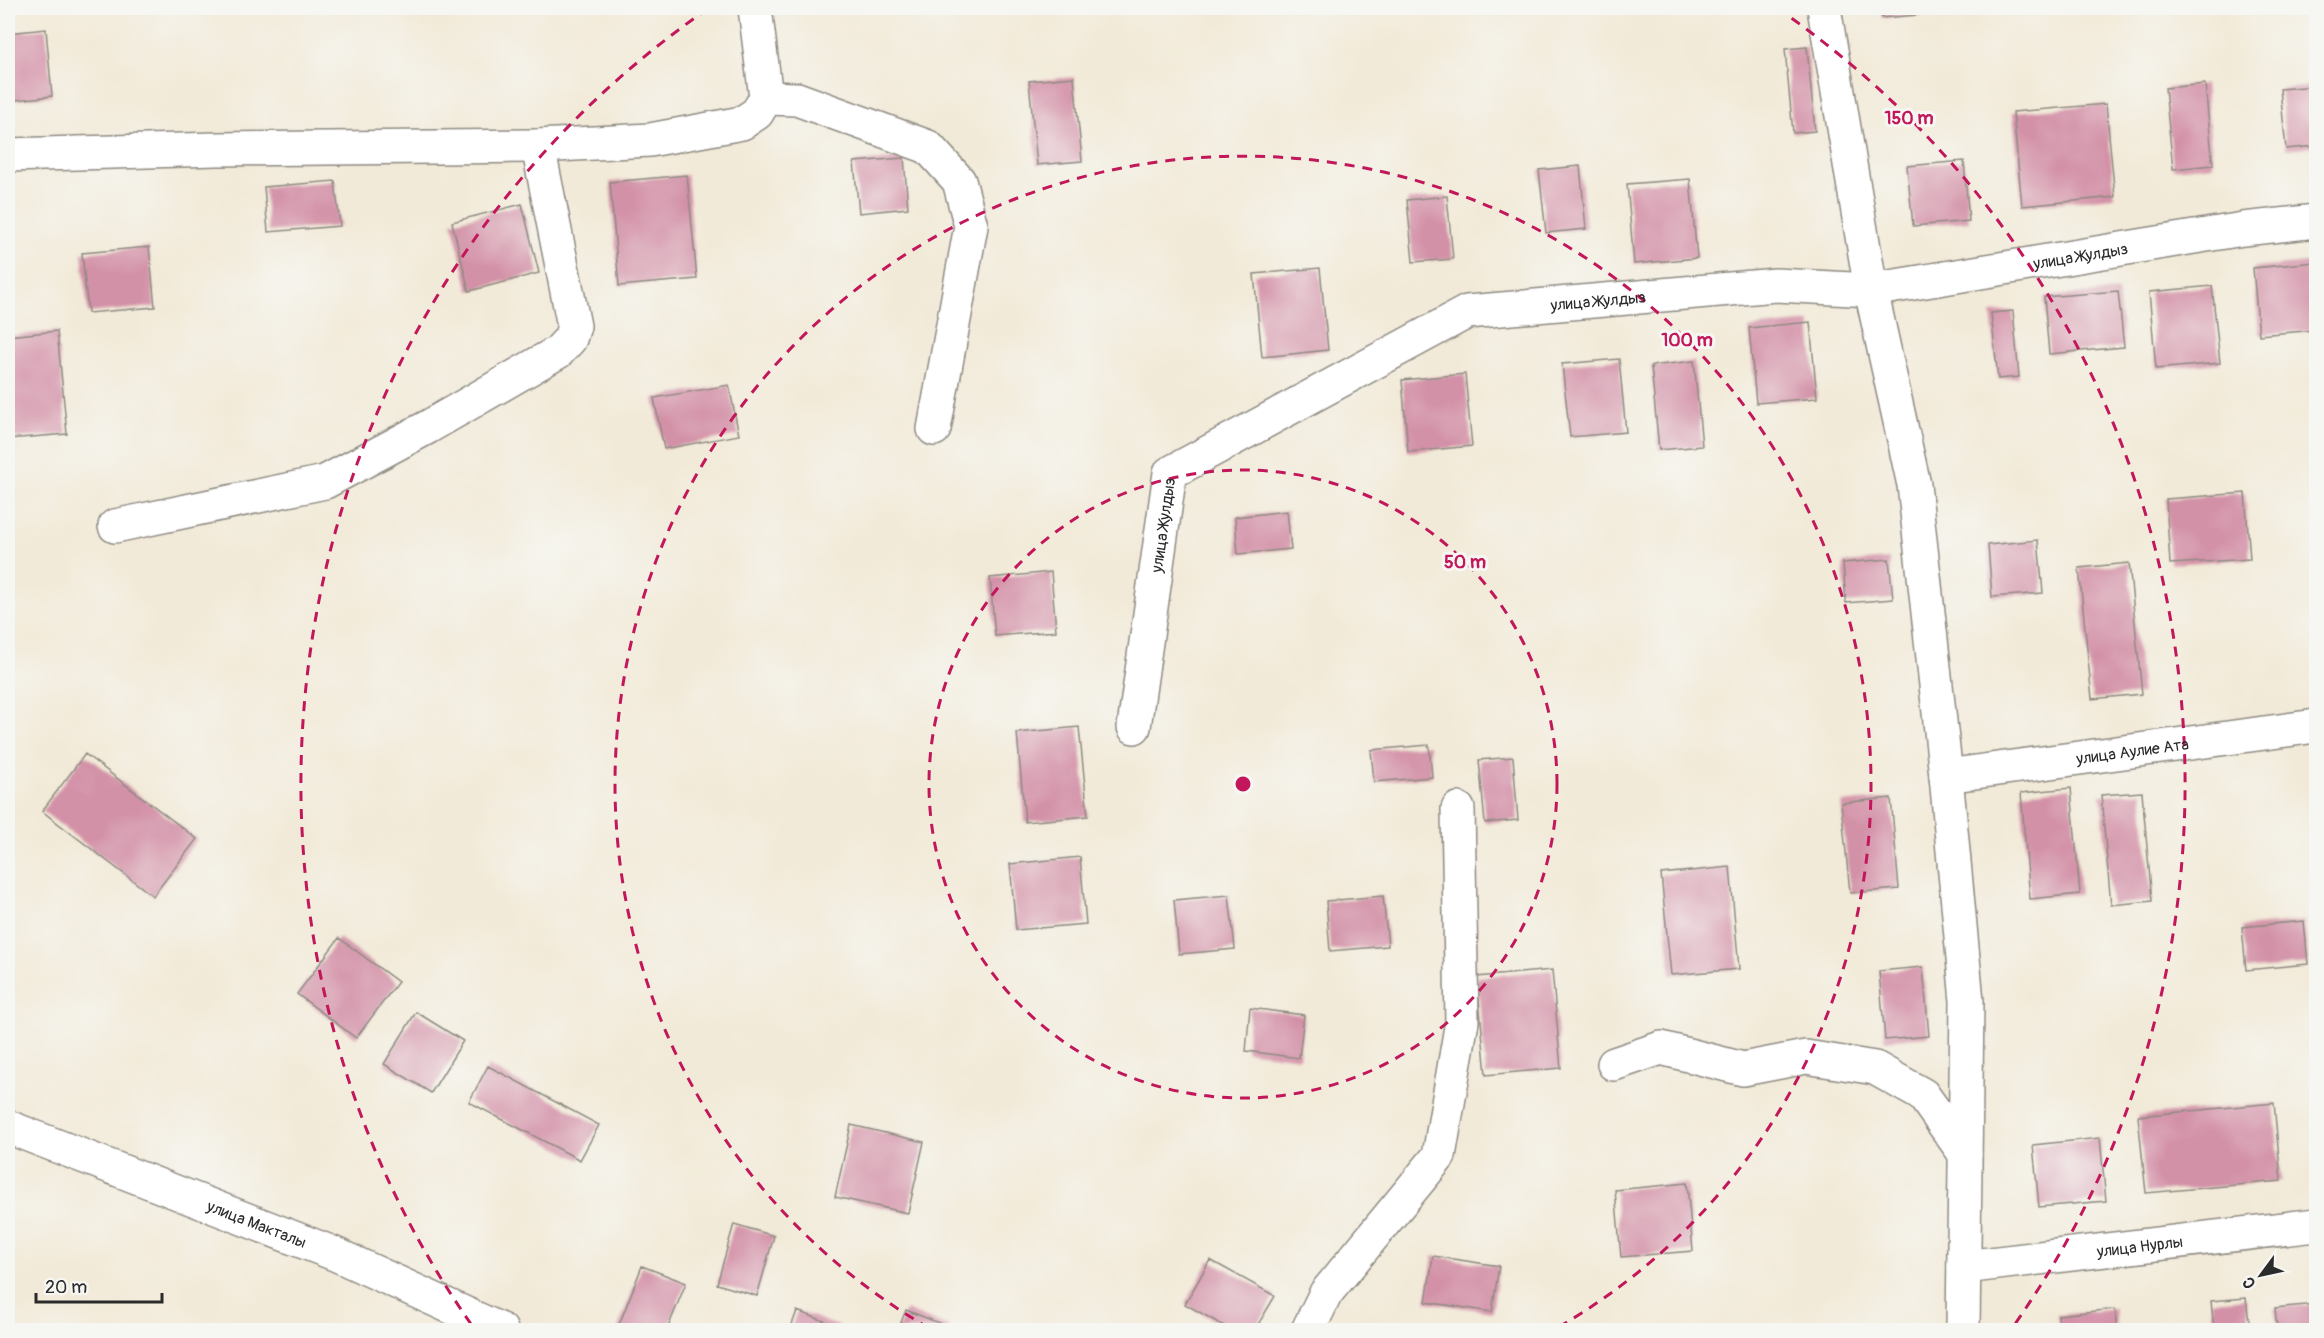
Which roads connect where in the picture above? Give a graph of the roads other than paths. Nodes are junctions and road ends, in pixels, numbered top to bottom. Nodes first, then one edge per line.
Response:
1 (755, 8) edge
2 (1824, 8) edge
3 (766, 98) junction
4 (538, 146) junction
5 (8, 155) edge
6 (2316, 221) edge
7 (1871, 290) junction
8 (934, 429) dead end
9 (115, 526) dead end
10 (2316, 726) edge
11 (1134, 727) dead end
12 (1946, 776) junction
13 (1458, 809) dead end
14 (1614, 1064) dead end
15 (8, 1126) edge
16 (1965, 1154) junction
17 (2316, 1225) edge
18 (1964, 1267) junction
19 (501, 1330) edge
20 (1308, 1330) edge
21 (1963, 1330) edge

1 - 3 street
2 - 7 street
3 - 4 street
3 - 8 street
4 - 5 street
4 - 9 street
6 - 7 street, улица Жулдыз
7 - 11 street, улица Жулдыз
7 - 12 street
10 - 12 street, улица Аулие Ата
12 - 16 street
13 - 20 street
14 - 16 street
15 - 19 street, улица Макталы
16 - 18 street
17 - 18 street, улица Нурлы
18 - 21 street

